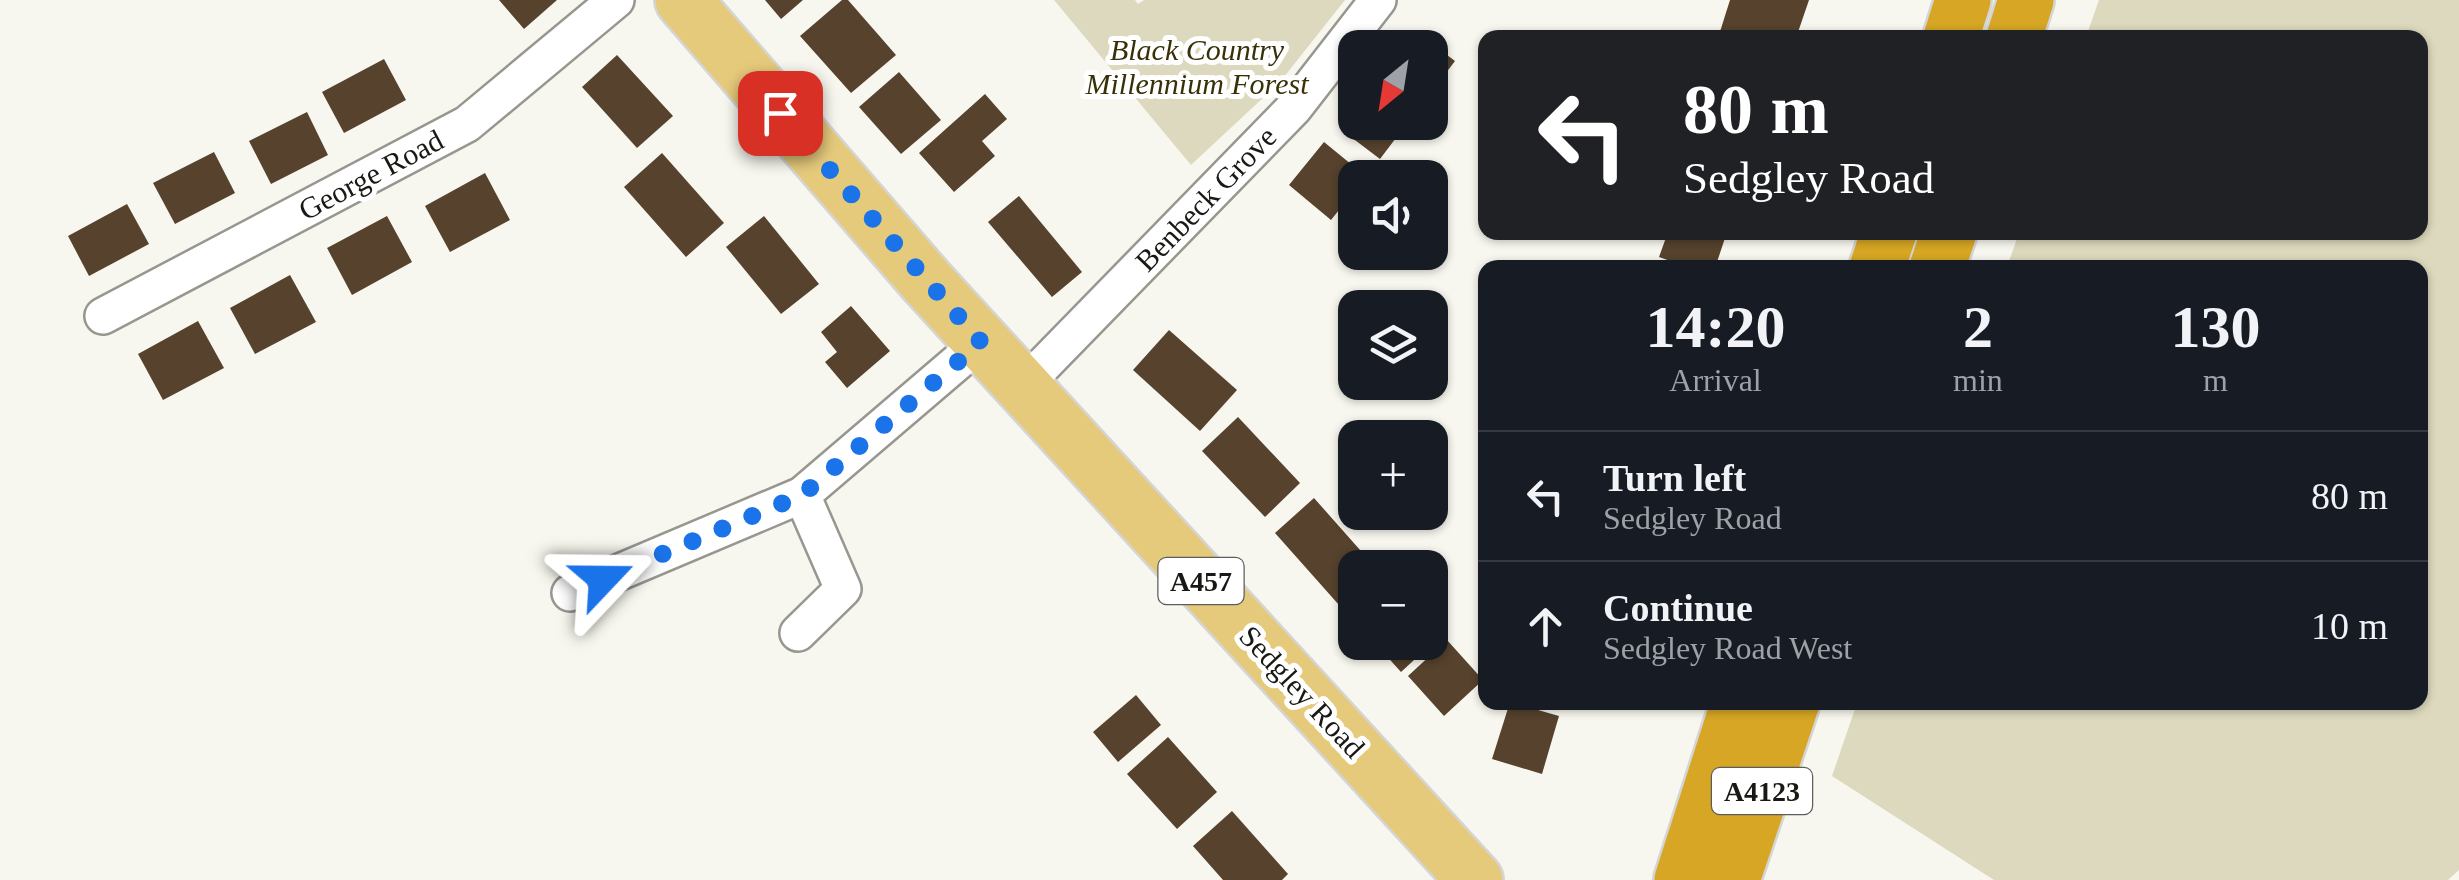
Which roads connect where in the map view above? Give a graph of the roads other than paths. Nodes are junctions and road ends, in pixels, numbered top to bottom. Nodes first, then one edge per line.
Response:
1 (616, 0) edge
2 (683, 0) edge
3 (1378, 0) edge
4 (1963, 0) edge
5 (2026, 0) edge
6 (1954, 30) edge
7 (2017, 30) edge
8 (103, 316) dead end
9 (981, 342) junction
10 (1022, 387) junction
11 (802, 495) junction
12 (570, 593) dead end
13 (798, 633) dead end
14 (1735, 710) edge
15 (1789, 710) edge
16 (1475, 880) edge
17 (1682, 880) edge
18 (1732, 880) edge

1 - 8 street, George Road
2 - 9 main road, Sedgley Road / A457
3 - 10 street, Benbeck Grove
4 - 6 highway
5 - 7 highway
9 - 10 main road, Sedgley Road / A457
9 - 11 street
10 - 16 main road, Sedgley Road / A457
11 - 12 street
11 - 13 street
14 - 17 highway, A4123
15 - 18 highway, A4123

